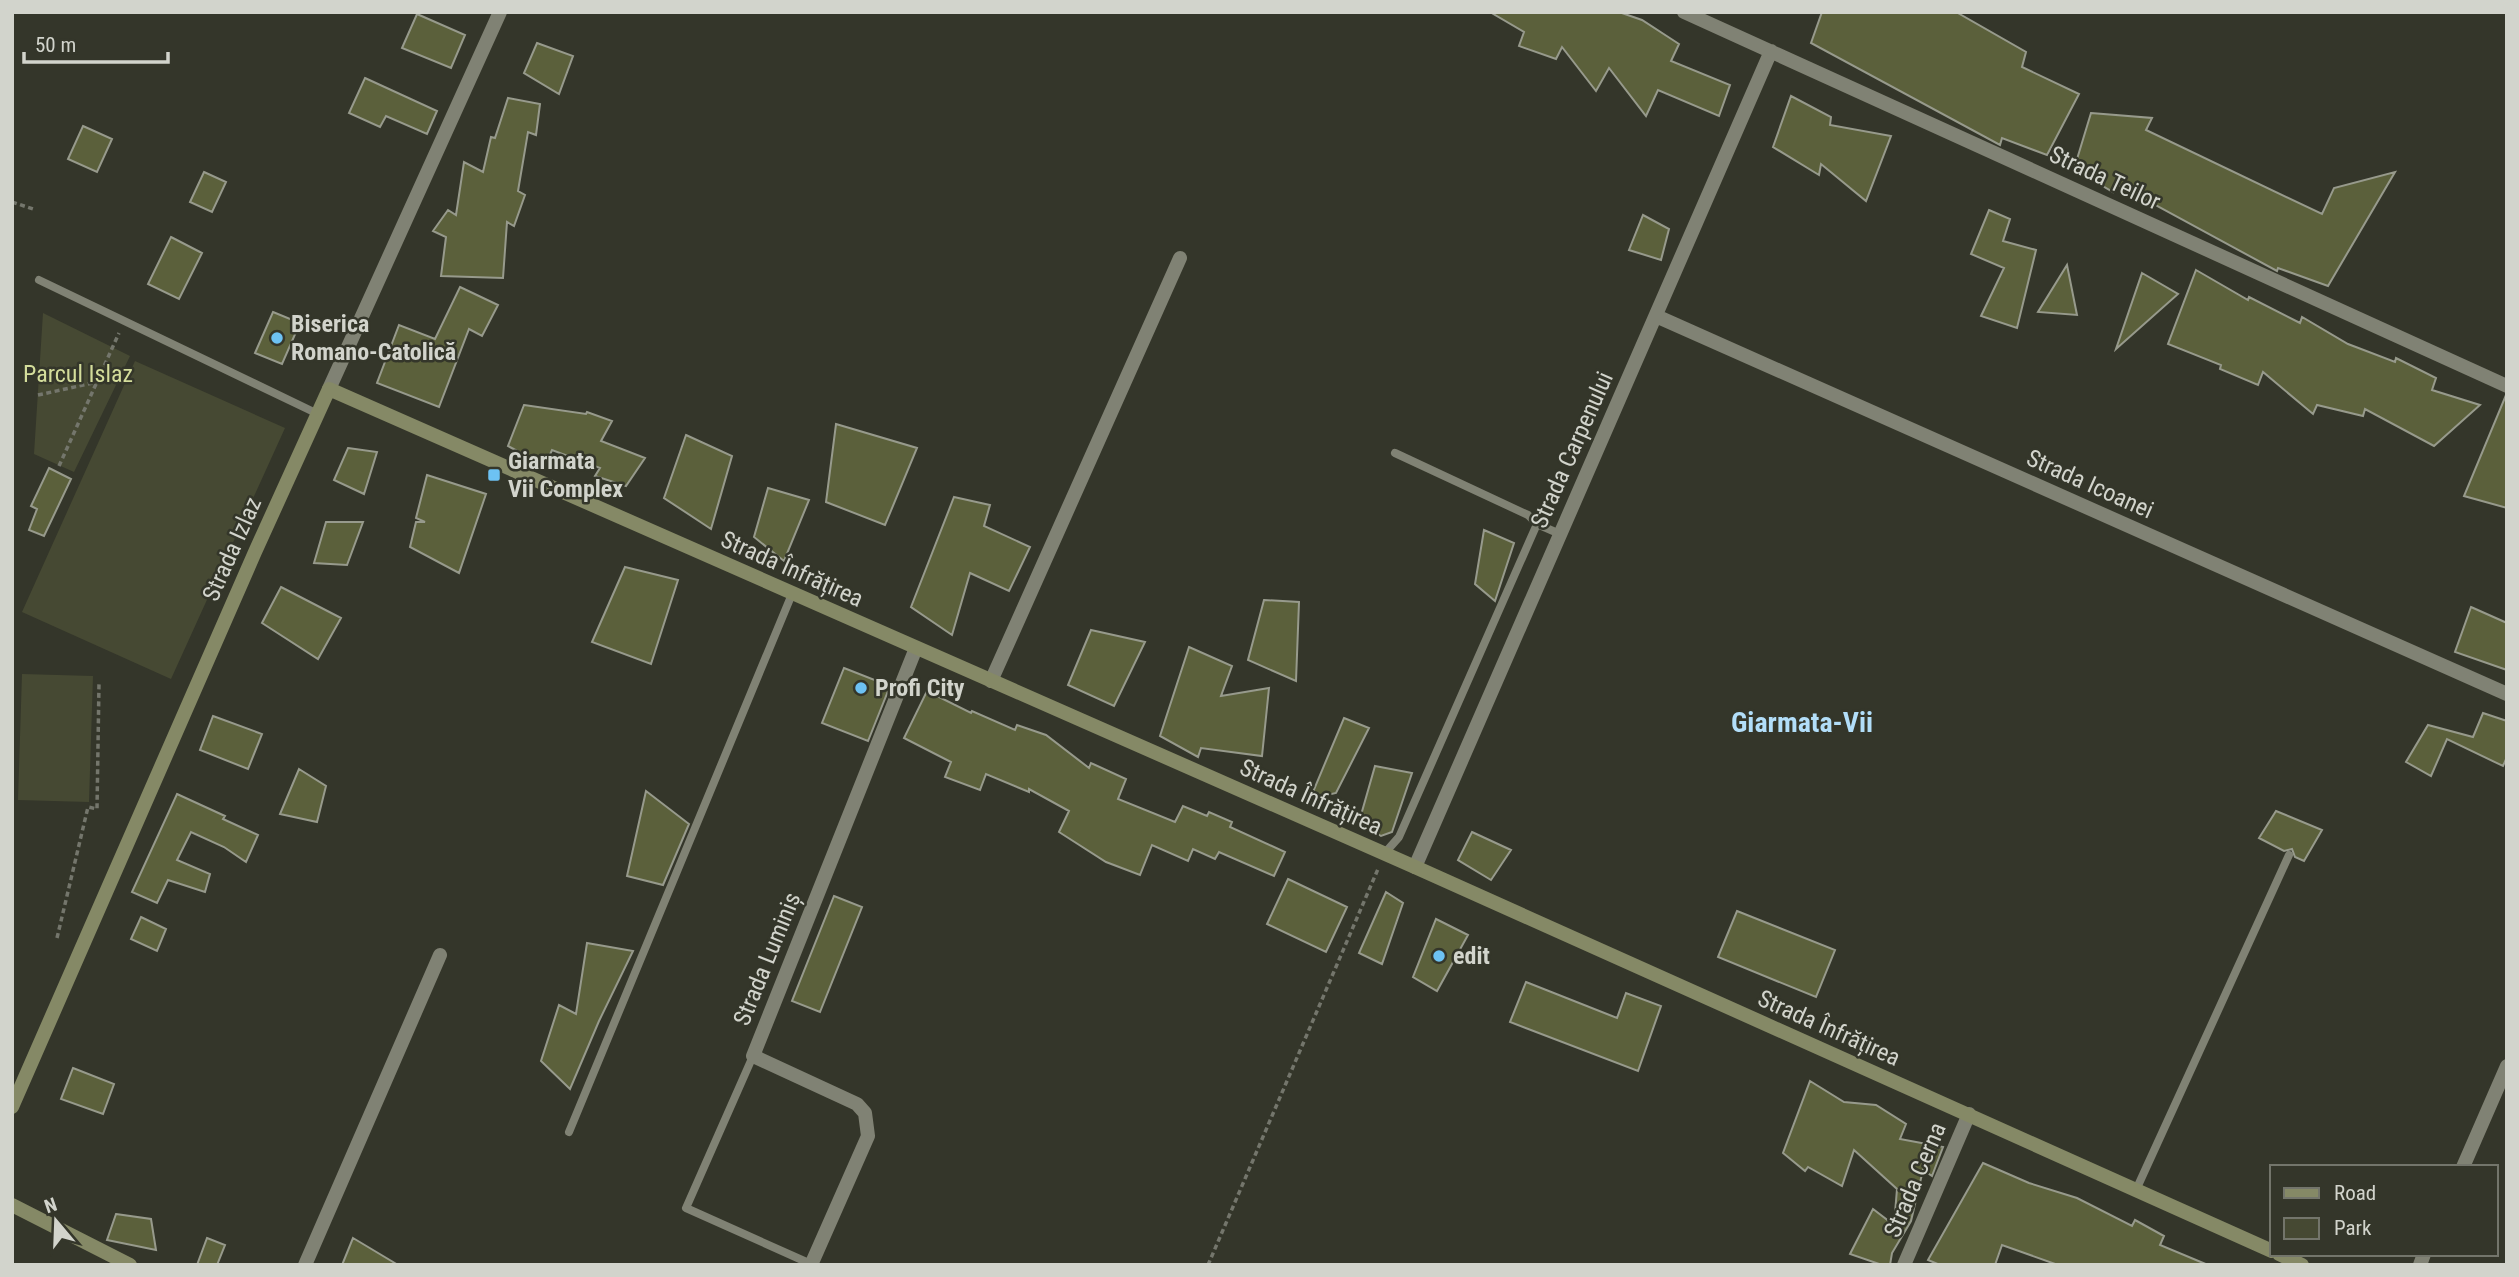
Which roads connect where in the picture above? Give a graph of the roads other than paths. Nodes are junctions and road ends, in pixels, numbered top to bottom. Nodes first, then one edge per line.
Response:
1 (500, 12) edge
2 (1684, 12) edge
3 (1771, 51) junction
4 (1180, 258) dead end
5 (39, 280) dead end
6 (1656, 316) junction
7 (2507, 386) edge
8 (329, 389) junction
9 (318, 414) junction
10 (1395, 453) dead end
11 (1537, 524) junction
12 (1560, 534) junction
13 (792, 594) junction
14 (916, 648) junction
15 (991, 681) junction
16 (2507, 694) edge
17 (1384, 854) junction
18 (2289, 855) dead end
19 (1415, 867) junction
20 (439, 956) dead end
21 (753, 1056) junction
22 (2507, 1066) edge
23 (12, 1107) edge
24 (1969, 1114) junction
25 (569, 1132) dead end
26 (2464, 1165) edge
27 (2136, 1190) junction
28 (12, 1205) edge
29 (2270, 1250) edge
30 (2283, 1256) edge
31 (811, 1264) edge
32 (130, 1265) edge
33 (305, 1265) edge
34 (1904, 1265) edge
35 (2302, 1265) edge

1 - 8 street, Strada Izlaz
2 - 3 street, Strada Teilor
3 - 6 street, Strada Carpenului
3 - 7 street, Strada Teilor
4 - 15 street
5 - 9 lane
6 - 12 street, Strada Carpenului
6 - 16 street, Strada Icoanei
8 - 9 street, Strada Izlaz
8 - 13 street, Strada Înfrățirea
9 - 23 street, Strada Izlaz
10 - 11 lane
11 - 12 lane
11 - 17 lane
12 - 19 street, Strada Carpenului
13 - 14 street, Strada Înfrățirea
13 - 25 lane
14 - 15 street, Strada Înfrățirea
14 - 21 street, Strada Luminiș
15 - 17 street, Strada Înfrățirea
17 - 19 street, Strada Înfrățirea
18 - 27 lane
19 - 24 street, Strada Înfrățirea
20 - 33 street
21 - 31 street, Strada Luminiș
21 - 31 lane
22 - 26 street
24 - 27 street, Strada Înfrățirea
24 - 34 street, Strada Cerna
27 - 29 street, Strada Înfrățirea
28 - 32 street
30 - 35 street

